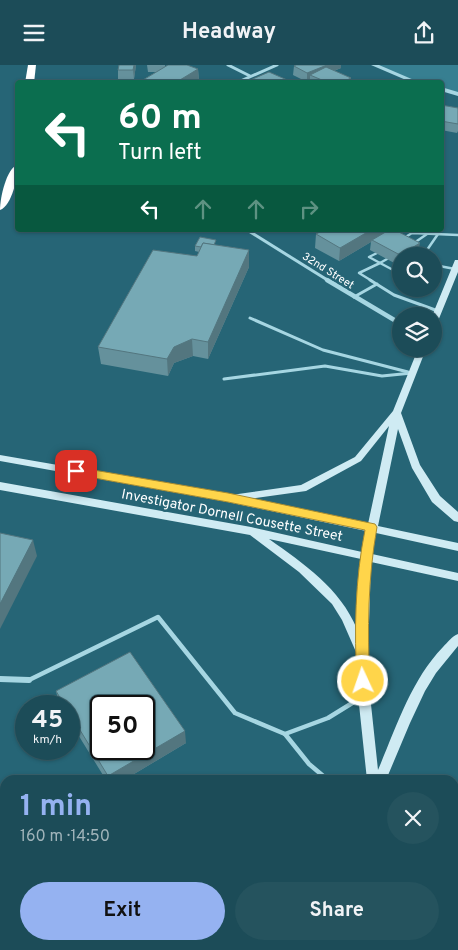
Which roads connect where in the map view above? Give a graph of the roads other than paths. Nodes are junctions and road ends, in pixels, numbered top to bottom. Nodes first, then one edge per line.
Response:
1 (32, 65) edge
2 (228, 65) edge
3 (277, 65) edge
4 (374, 65) edge
5 (250, 76) junction
6 (30, 80) edge
7 (242, 80) edge
8 (412, 80) edge
9 (444, 90) edge
10 (458, 94) edge
11 (15, 174) edge
12 (0, 207) edge
13 (250, 232) edge
14 (428, 233) junction
15 (438, 234) junction
16 (458, 235) edge
17 (398, 242) edge
18 (408, 247) edge
19 (430, 247) edge
20 (376, 253) edge
21 (387, 259) edge
22 (380, 263) junction
23 (442, 265) edge
24 (456, 265) edge
25 (392, 269) edge
26 (376, 284) junction
27 (354, 297) junction
28 (427, 307) edge
29 (440, 307) edge
30 (250, 318) dead end
31 (392, 319) edge
32 (419, 357) edge
33 (412, 373) junction
34 (224, 379) dead end
35 (397, 412) junction
36 (0, 458) edge
37 (0, 486) edge
38 (228, 497) junction
39 (458, 517) edge
40 (371, 527) junction
41 (251, 531) junction
42 (458, 547) edge
43 (366, 557) junction
44 (458, 577) edge
45 (458, 639) edge
46 (362, 653) junction
47 (0, 679) edge
48 (29, 680) joint
49 (364, 695) junction
50 (285, 733) junction
51 (322, 775) edge
52 (372, 775) edge
53 (382, 775) edge

1 - 6 highway
2 - 5 street
3 - 5 street
4 - 8 street
5 - 7 street
9 - 10 street
11 - 12 highway
13 - 27 street, 32nd Street
14 - 15 lane
14 - 17 lane
14 - 18 lane
15 - 16 lane
15 - 19 lane
20 - 22 lane
21 - 22 lane
22 - 25 lane
22 - 26 lane
23 - 24 lane
24 - 29 main road
26 - 27 lane
26 - 28 lane
27 - 31 street, 32nd Street
30 - 33 lane
32 - 33 main road
33 - 34 lane
33 - 35 main road
35 - 38 main road
35 - 39 main road
35 - 40 main road
36 - 38 main road, Investigator Dornell Cousette Street
37 - 41 main road, Investigator Dornell Cousette Street
38 - 40 main road, Investigator Dornell Cousette Street
40 - 42 main road, Investigator Dornell Cousette Street
40 - 43 main road
41 - 43 main road, Investigator Dornell Cousette Street
41 - 46 main road
43 - 44 main road, Investigator Dornell Cousette Street
43 - 46 main road
45 - 53 main road
46 - 49 main road
47 - 48 street
48 - 50 lane
49 - 50 lane
49 - 52 main road
50 - 51 lane

